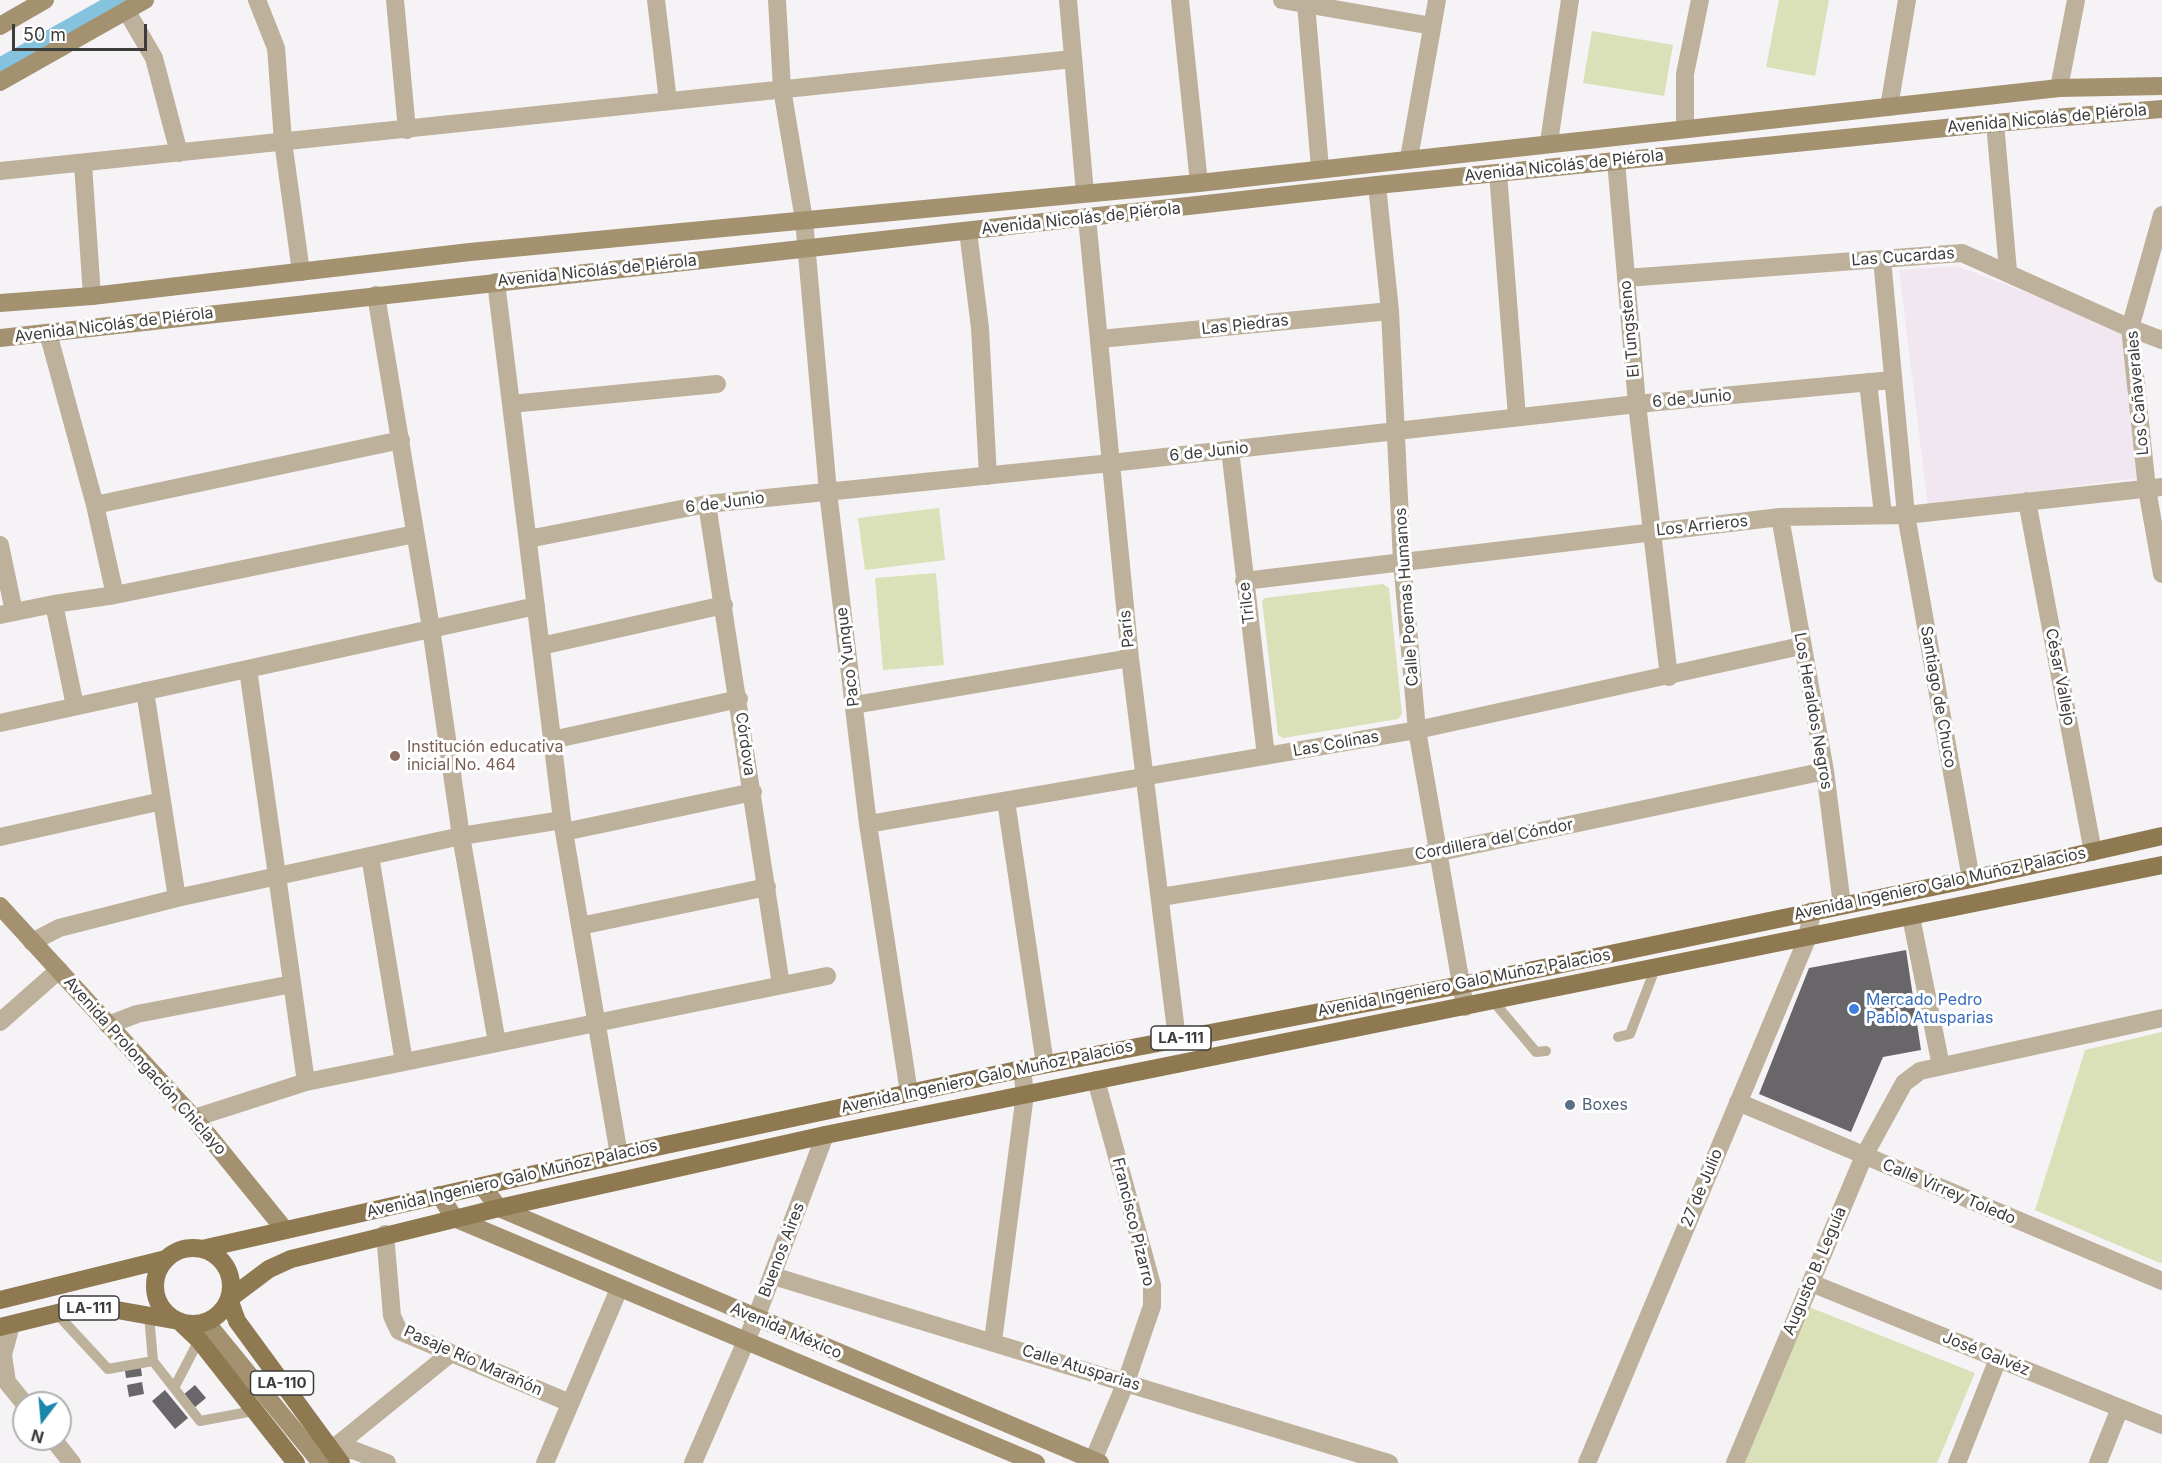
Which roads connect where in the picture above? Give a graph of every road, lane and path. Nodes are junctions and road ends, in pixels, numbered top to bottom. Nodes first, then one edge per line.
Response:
1 (45, 0) edge
2 (145, 0) edge
3 (257, 0) edge
4 (395, 0) edge
5 (656, 0) edge
6 (777, 0) edge
7 (1068, 0) edge
8 (1180, 0) edge
9 (1282, 0) edge
10 (1437, 0) edge
11 (1570, 0) edge
12 (1700, 0) edge
13 (1907, 0) edge
14 (2076, 0) edge
15 (1306, 4) junction
16 (126, 10) junction
17 (0, 26) edge
18 (1432, 26) junction
19 (1073, 58) junction
20 (0, 82) edge
21 (2162, 86) edge
22 (2059, 88) junction
23 (782, 89) junction
24 (668, 101) junction
25 (1889, 108) junction
26 (2162, 109) edge
27 (1995, 123) junction
28 (1685, 128) junction
29 (407, 130) junction
30 (283, 141) junction
31 (1549, 142) junction
32 (178, 153) junction
33 (1409, 158) junction
34 (1616, 161) junction
35 (83, 164) junction
36 (1320, 168) junction
37 (0, 171) edge
38 (1498, 173) junction
39 (1199, 183) junction
40 (1377, 185) junction
41 (1085, 194) junction
42 (2162, 215) edge
43 (1087, 218) junction
44 (968, 231) junction
45 (806, 235) junction
46 (1882, 259) junction
47 (2008, 271) junction
48 (300, 272) junction
49 (1626, 278) junction
50 (496, 282) junction
51 (376, 295) junction
52 (92, 296) junction
53 (0, 303) edge
54 (1390, 311) junction
55 (2130, 328) junction
56 (48, 333) junction
57 (0, 338) edge
58 (1100, 339) junction
59 (2162, 340) edge
60 (1892, 380) junction
61 (1868, 382) junction
62 (717, 384) dead end
63 (511, 404) junction
64 (1637, 404) junction
65 (1516, 417) junction
66 (1398, 431) junction
67 (401, 440) junction
68 (1230, 450) junction
69 (1111, 463) junction
70 (988, 476) junction
71 (2155, 488) edge
72 (828, 492) junction
73 (2026, 501) junction
74 (707, 504) junction
75 (95, 505) junction
76 (1883, 515) junction
77 (1906, 515) junction
78 (1780, 517) junction
79 (1652, 531) junction
80 (415, 534) junction
81 (528, 538) junction
82 (0, 545) edge
83 (1402, 561) junction
84 (2162, 574) edge
85 (1244, 580) junction
86 (115, 596) junction
87 (54, 604) junction
88 (724, 605) junction
89 (536, 606) junction
90 (7, 614) edge
91 (431, 628) junction
92 (541, 646) junction
93 (1801, 646) junction
94 (1130, 658) junction
95 (248, 669) junction
96 (1669, 677) junction
97 (145, 691) junction
98 (739, 699) junction
99 (854, 705) junction
100 (75, 706) junction
101 (0, 723) edge
102 (1417, 730) junction
103 (552, 740) junction
104 (1266, 756) junction
105 (1825, 771) junction
106 (1143, 776) junction
107 (753, 792) junction
108 (162, 801) junction
109 (1006, 801) junction
110 (868, 824) junction
111 (563, 826) junction
112 (2162, 836) edge
113 (0, 837) edge
114 (460, 837) junction
115 (1440, 852) junction
116 (2093, 852) junction
117 (370, 856) junction
118 (2162, 865) edge
119 (277, 877) junction
120 (1971, 879) junction
121 (767, 887) junction
122 (1161, 897) junction
123 (177, 898) junction
124 (1842, 905) junction
125 (0, 906) edge
126 (1812, 911) junction
127 (1911, 917) junction
128 (580, 926) junction
129 (1807, 939) junction
130 (32, 942) junction
131 (1655, 969) junction
132 (59, 970) junction
133 (827, 976) dead end
134 (292, 984) junction
135 (781, 985) junction
136 (1461, 985) junction
137 (1493, 1001) junction
138 (1465, 1007) junction
139 (2162, 1018) edge
140 (596, 1021) junction
141 (0, 1022) edge
142 (108, 1025) junction
143 (1618, 1037) dead end
144 (1177, 1039) junction
145 (497, 1043) junction
146 (1546, 1051) dead end
147 (404, 1062) junction
148 (1045, 1064) junction
149 (1941, 1066) junction
150 (1022, 1069) junction
151 (1096, 1080) junction
152 (306, 1082) junction
153 (909, 1093) junction
154 (1025, 1094) junction
155 (1738, 1102) junction
156 (194, 1118) junction
157 (825, 1135) junction
158 (619, 1155) junction
159 (1864, 1156) junction
160 (482, 1186) junction
161 (440, 1195) junction
162 (499, 1208) junction
163 (454, 1218) junction
164 (285, 1230) junction
165 (385, 1234) junction
166 (202, 1249) junction
167 (166, 1259) junction
168 (773, 1276) junction
169 (2162, 1281) edge
170 (1810, 1283) junction
171 (619, 1288) junction
172 (229, 1299) junction
173 (0, 1300) edge
174 (56, 1313) junction
175 (149, 1315) junction
176 (756, 1318) junction
177 (179, 1321) junction
178 (206, 1322) junction
179 (5, 1326) edge
180 (199, 1341) junction
181 (745, 1341) junction
182 (993, 1341) junction
183 (451, 1353) junction
184 (1998, 1359) junction
185 (153, 1361) junction
186 (1126, 1382) junction
187 (174, 1388) junction
188 (14, 1391) edge
189 (570, 1403) junction
190 (2120, 1408) junction
191 (254, 1411) junction
192 (2162, 1425) edge
193 (62, 1451) edge
194 (330, 1459) edge
195 (696, 1462) edge
196 (1096, 1462) edge
197 (72, 1463) edge
198 (297, 1463) edge
199 (387, 1463) edge
200 (545, 1463) edge
201 (1036, 1463) edge
202 (1389, 1463) edge
203 (1587, 1463) edge
204 (1735, 1463) edge
205 (1957, 1463) edge
206 (2098, 1463) edge

1 - 17 street
2 - 16 street
3 - 30 street
4 - 29 street
5 - 24 street
6 - 23 street, Paco Yunque
7 - 19 street
8 - 39 street
9 - 15 street
10 - 18 street
11 - 31 street
12 - 28 street
13 - 25 street
14 - 22 street
15 - 18 street
15 - 36 street
16 - 20 street
16 - 32 street
18 - 33 street
19 - 23 street
19 - 41 street
21 - 22 street, Avenida Nicolás de Piérola
22 - 25 street, Avenida Nicolás de Piérola
23 - 24 street
23 - 45 street, Paco Yunque
24 - 29 street
25 - 28 street, Avenida Nicolás de Piérola
26 - 27 street, Avenida Nicolás de Piérola
27 - 34 street, Avenida Nicolás de Piérola
27 - 47 street
28 - 31 street, Avenida Nicolás de Piérola
29 - 30 street
30 - 32 street
30 - 48 street
31 - 33 street, Avenida Nicolás de Piérola
32 - 35 street
33 - 36 street, Avenida Nicolás de Piérola
34 - 38 street, Avenida Nicolás de Piérola
34 - 49 street, El Tungsteno
35 - 37 street
35 - 52 street
36 - 39 street, Avenida Nicolás de Piérola
38 - 40 street, Avenida Nicolás de Piérola
38 - 65 street
39 - 41 street, Avenida Nicolás de Piérola
40 - 43 street, Avenida Nicolás de Piérola
40 - 54 street, Calle Poemas Humanos
41 - 45 street, Avenida Nicolás de Piérola
42 - 55 street, Los Cañaverales
43 - 44 street, Avenida Nicolás de Piérola
43 - 58 street, París
44 - 45 street, Avenida Nicolás de Piérola
44 - 70 street
45 - 48 street, Avenida Nicolás de Piérola
45 - 50 street, Avenida Nicolás de Piérola
45 - 72 street, Paco Yunque
46 - 47 street, Las Cucardas
46 - 49 street, Las Cucardas
46 - 60 street, Santiago de Chuco
47 - 55 street, Las Cucardas
48 - 52 street, Avenida Nicolás de Piérola
49 - 64 street, El Tungsteno
50 - 51 street, Avenida Nicolás de Piérola
50 - 63 street
51 - 56 street, Avenida Nicolás de Piérola
51 - 67 street
52 - 53 street, Avenida Nicolás de Piérola
54 - 58 street, Las Piedras
54 - 66 street, Calle Poemas Humanos
55 - 59 street, Las Cucardas
55 - 71 street, Los Cañaverales
56 - 57 street, Avenida Nicolás de Piérola
56 - 75 street
58 - 69 street, París
60 - 61 street, 6 de Junio
60 - 77 street, Santiago de Chuco
61 - 64 street, 6 de Junio
61 - 76 street
62 - 63 street
63 - 81 street
64 - 65 street, 6 de Junio
64 - 79 street, El Tungsteno
65 - 66 street, 6 de Junio
66 - 68 street, 6 de Junio
66 - 83 street, Calle Poemas Humanos
67 - 75 street
67 - 80 street
68 - 69 street, 6 de Junio
68 - 85 street, Trilce
69 - 70 street, 6 de Junio
69 - 94 street, París
70 - 72 street, 6 de Junio
71 - 73 street, Los Arrieros
71 - 84 street, Los Cañaverales
72 - 74 street, 6 de Junio
72 - 99 street, Paco Yunque
73 - 77 street, Los Arrieros
73 - 116 street, César Vallejo
74 - 81 street, 6 de Junio
74 - 88 street, Córdova
75 - 86 street
76 - 77 street, Los Arrieros
76 - 78 street, Los Arrieros
77 - 120 street, Santiago de Chuco
78 - 79 street, Los Arrieros
78 - 93 street, Los Heraldos Negros
79 - 83 street, Los Arrieros
79 - 96 street, El Tungsteno
80 - 86 street
80 - 91 street
81 - 89 street
82 - 90 street
83 - 85 street, Los Arrieros
83 - 102 street, Calle Poemas Humanos
85 - 104 street, Trilce
86 - 87 street
87 - 90 street
87 - 100 street
88 - 92 street
88 - 98 street, Córdova
89 - 91 street
89 - 92 street
91 - 95 street
91 - 114 street
92 - 103 street
93 - 96 street, Las Colinas
93 - 105 street, Los Heraldos Negros
94 - 99 street
94 - 106 street, París
95 - 97 street
95 - 119 street
96 - 102 street, Las Colinas
97 - 100 street
97 - 108 street
98 - 103 street
98 - 107 street, Córdova
99 - 110 street, Paco Yunque
100 - 101 street
102 - 104 street, Las Colinas
102 - 115 street, Calle Poemas Humanos
103 - 111 street
104 - 106 street, Las Colinas
105 - 115 street, Cordillera del Cóndor
105 - 124 street, Los Heraldos Negros
106 - 109 street, Las Colinas
106 - 122 street, París
107 - 111 street
107 - 121 street, Córdova
108 - 113 street
108 - 123 street
109 - 110 street, Las Colinas
109 - 148 street
110 - 153 street, Paco Yunque
111 - 114 street
111 - 128 street
112 - 116 main road, Avenida Ingeniero Galo Muñoz Palacios / LA-111
114 - 117 street
114 - 145 street
115 - 122 street, Cordillera del Cóndor
115 - 136 street, Calle Poemas Humanos
116 - 120 main road, Avenida Ingeniero Galo Muñoz Palacios / LA-111
117 - 119 street
117 - 147 street
118 - 127 main road, Avenida Ingeniero Galo Muñoz Palacios / LA-111
119 - 123 street
119 - 134 street
120 - 124 main road, Avenida Ingeniero Galo Muñoz Palacios / LA-111
121 - 128 street
121 - 135 street, Córdova
122 - 144 street, París
123 - 130 street
124 - 126 main road, Avenida Ingeniero Galo Muñoz Palacios / LA-111
125 - 130 street, Avenida Prolongación Chiclayo
126 - 129 street, 27 de Julio
126 - 136 main road, Avenida Ingeniero Galo Muñoz Palacios / LA-111
127 - 129 main road, Avenida Ingeniero Galo Muñoz Palacios / LA-111
127 - 149 street
128 - 140 street
129 - 131 main road, Avenida Ingeniero Galo Muñoz Palacios / LA-111
129 - 155 street, 27 de Julio
130 - 132 street, Avenida Prolongación Chiclayo
131 - 137 main road, Avenida Ingeniero Galo Muñoz Palacios / LA-111
131 - 143 lane
132 - 141 street
132 - 142 street, Avenida Prolongación Chiclayo
133 - 135 street
134 - 142 street
134 - 152 street
135 - 140 street
136 - 138 street, Calle Poemas Humanos
136 - 144 main road, Avenida Ingeniero Galo Muñoz Palacios / LA-111
137 - 138 main road, Avenida Ingeniero Galo Muñoz Palacios / LA-111
137 - 146 lane
138 - 151 main road, Avenida Ingeniero Galo Muñoz Palacios / LA-111
139 - 149 street
140 - 145 street
140 - 158 street
142 - 156 street, Avenida Prolongación Chiclayo
144 - 148 main road, Avenida Ingeniero Galo Muñoz Palacios / LA-111
145 - 147 street
147 - 152 street
148 - 150 main road, Avenida Ingeniero Galo Muñoz Palacios / LA-111
149 - 159 street, Augusto B. Leguía
150 - 153 main road, Avenida Ingeniero Galo Muñoz Palacios / LA-111
150 - 154 street
151 - 154 main road, Avenida Ingeniero Galo Muñoz Palacios / LA-111
151 - 186 street, Francisco Pizarro
152 - 156 street
153 - 158 main road, Avenida Ingeniero Galo Muñoz Palacios / LA-111
154 - 157 main road, Avenida Ingeniero Galo Muñoz Palacios / LA-111
154 - 182 street
155 - 159 street, Calle Virrey Toledo
155 - 203 street, 27 de Julio
156 - 164 street, Avenida Prolongación Chiclayo
157 - 162 main road, Avenida Ingeniero Galo Muñoz Palacios / LA-111
157 - 168 street, Buenos Aires
158 - 160 main road, Avenida Ingeniero Galo Muñoz Palacios / LA-111
159 - 169 street, Calle Virrey Toledo
159 - 170 street, Augusto B. Leguía
160 - 161 main road, Avenida Ingeniero Galo Muñoz Palacios / LA-111
160 - 162 street, Avenida México
161 - 163 street
161 - 164 main road, Avenida Ingeniero Galo Muñoz Palacios / LA-111
162 - 163 main road, Avenida Ingeniero Galo Muñoz Palacios / LA-111
162 - 176 street, Avenida México
163 - 165 main road, Avenida Ingeniero Galo Muñoz Palacios / LA-111
163 - 171 street, Avenida México
164 - 166 main road, Avenida Ingeniero Galo Muñoz Palacios / LA-111
165 - 172 main road, Avenida Ingeniero Galo Muñoz Palacios / LA-111
165 - 183 street, Pasaje Río Marañón
166 - 167 main road
166 - 172 main road, LA-110
167 - 173 main road, LA-111
167 - 177 main road, LA-110
168 - 176 street, Buenos Aires
168 - 182 street, Calle Atusparias
170 - 184 street, José Galvéz
170 - 204 street, Augusto B. Leguía
171 - 181 street, Avenida México
171 - 189 street
172 - 178 main road
172 - 194 main road, LA-110
174 - 175 main road, LA-111
174 - 179 main road, LA-111
174 - 185 lane
175 - 177 main road, LA-111
175 - 185 lane
176 - 181 street, Buenos Aires
176 - 196 street, Avenida México
177 - 178 main road
177 - 180 main road, LA-110
178 - 194 street
179 - 188 street
180 - 187 lane
180 - 191 main road, LA-110
181 - 195 street, Buenos Aires
181 - 201 street, Avenida México
182 - 186 street, Calle Atusparias
183 - 189 street, Pasaje Río Marañón
183 - 194 street
184 - 190 street, José Galvéz
184 - 205 street
185 - 187 lane
186 - 196 street, Francisco Pizarro
186 - 202 street, Calle Atusparias
187 - 191 lane
189 - 200 street
190 - 192 street, José Galvéz
190 - 206 street
191 - 198 main road, LA-110
193 - 197 street
194 - 199 street

